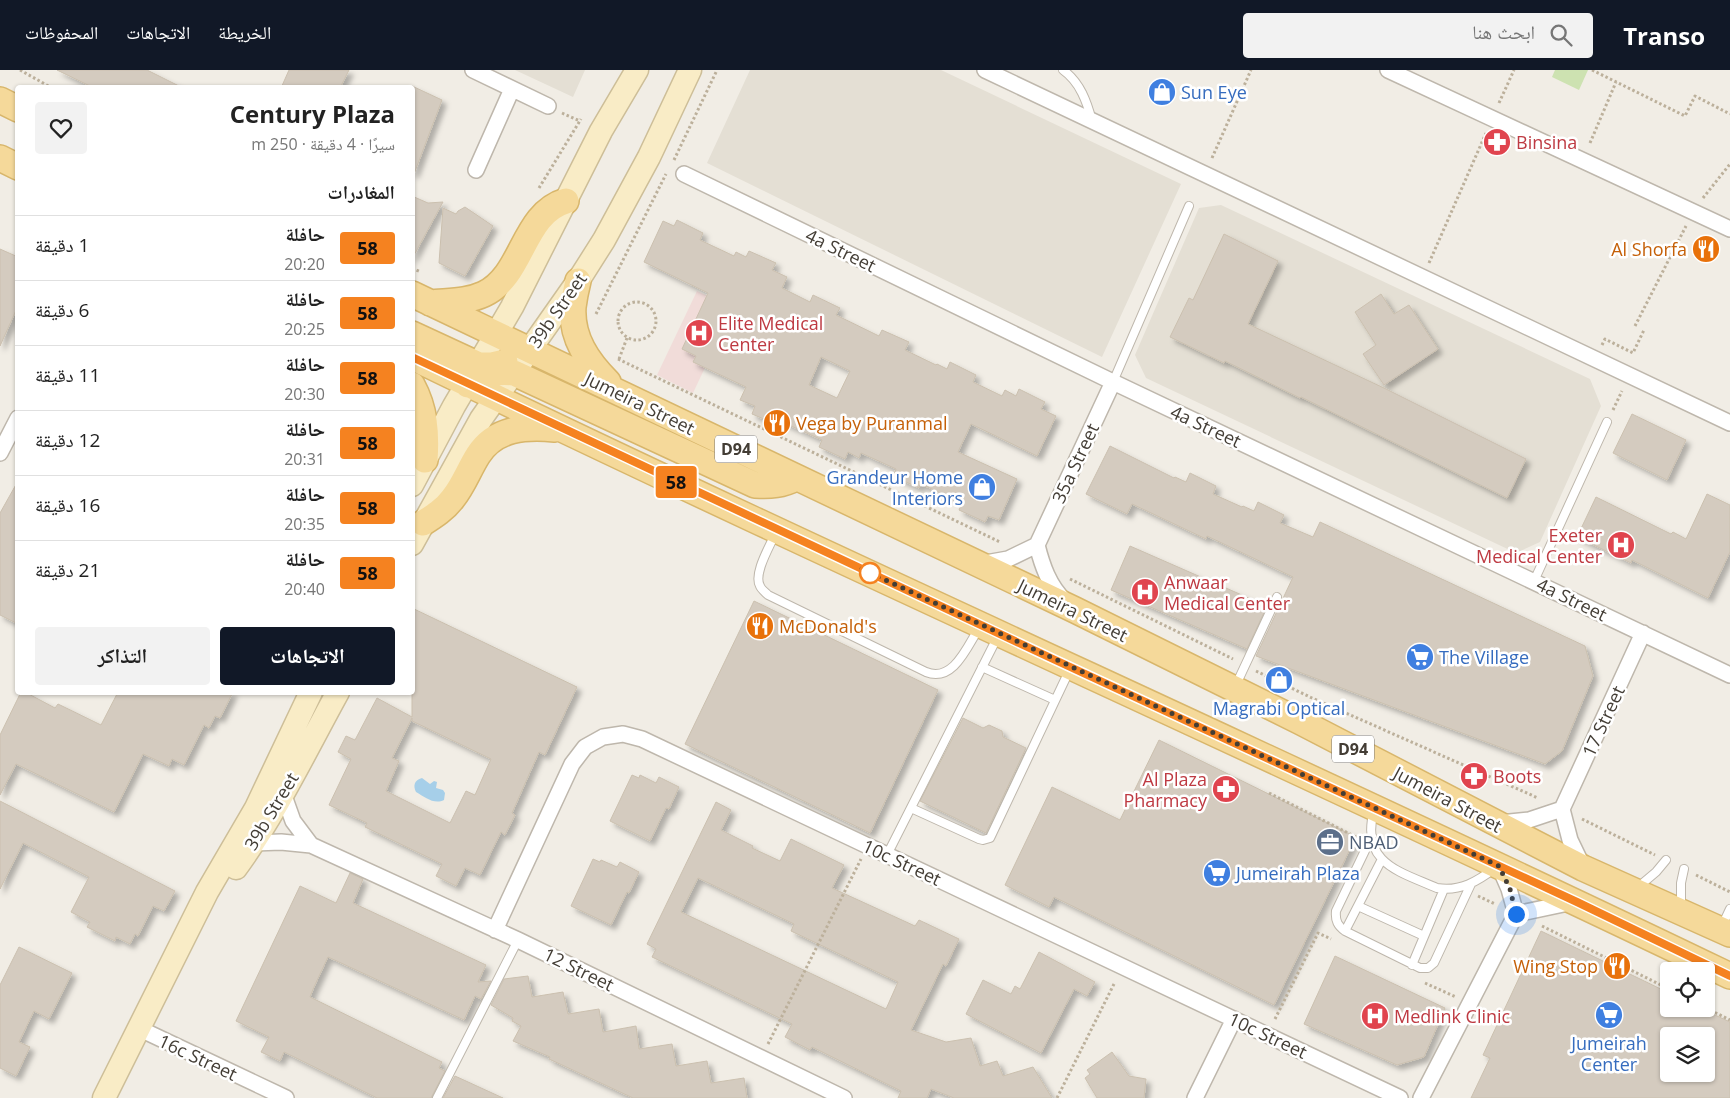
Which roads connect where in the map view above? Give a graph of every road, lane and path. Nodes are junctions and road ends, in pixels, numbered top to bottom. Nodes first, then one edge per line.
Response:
1 (20, 70) edge
2 (473, 70) edge
3 (637, 70) edge
4 (690, 70) edge
5 (716, 70) edge
6 (985, 70) edge
7 (1063, 70) edge
8 (1251, 70) edge
9 (1388, 70) edge
10 (1514, 70) edge
11 (1592, 70) edge
12 (1616, 82) junction
13 (47, 85) edge
14 (512, 89) junction
15 (0, 100) edge
16 (548, 106) dead end
17 (15, 108) edge
18 (584, 114) dead end
19 (1730, 114) edge
20 (1492, 118) junction
21 (1092, 121) junction
22 (1590, 142) dead end
23 (0, 158) edge
24 (15, 165) edge
25 (1729, 166) edge
26 (476, 170) dead end
27 (684, 174) dead end
28 (1205, 174) junction
29 (538, 190) dead end
30 (566, 201) junction
31 (1189, 206) dead end
32 (1693, 212) junction
33 (1730, 229) edge
34 (1422, 277) junction
35 (578, 281) junction
36 (421, 298) edge
37 (596, 314) dead end
38 (1635, 326) dead end
39 (497, 334) junction
40 (415, 336) edge
41 (627, 338) junction
42 (530, 350) junction
43 (611, 355) dead end
44 (415, 358) edge
45 (619, 359) junction
46 (514, 373) junction
47 (474, 375) junction
48 (1113, 382) junction
49 (1624, 386) dead end
50 (415, 391) edge
51 (619, 393) junction
52 (496, 398) junction
53 (1607, 422) joint
54 (1730, 422) edge
55 (15, 424) edge
56 (564, 430) junction
57 (0, 453) edge
58 (425, 460) junction
59 (796, 478) junction
60 (415, 479) edge
61 (777, 530) junction
62 (418, 533) edge
63 (1005, 540) dead end
64 (1037, 545) junction
65 (976, 564) junction
66 (1063, 576) dead end
67 (1534, 580) junction
68 (1277, 597) dead end
69 (1075, 610) junction
70 (990, 630) junction
71 (1644, 633) junction
72 (1245, 666) junction
73 (982, 667) junction
74 (1071, 668) junction
75 (1730, 675) edge
76 (1234, 689) junction
77 (310, 695) edge
78 (336, 695) edge
79 (1055, 700) junction
80 (283, 793) junction
81 (911, 808) junction
82 (1375, 808) junction
83 (1562, 809) junction
84 (1494, 823) junction
85 (1372, 836) junction
86 (254, 843) junction
87 (311, 846) junction
88 (868, 846) junction
89 (887, 855) junction
90 (1382, 859) junction
91 (1666, 860) joint
92 (1499, 866) junction
93 (1583, 868) junction
94 (1684, 869) joint
95 (1470, 884) junction
96 (1444, 889) junction
97 (1633, 891) junction
98 (1730, 892) edge
99 (1577, 902) junction
100 (1358, 906) junction
101 (1681, 912) junction
102 (1516, 914) junction
103 (192, 921) junction
104 (1727, 924) edge
105 (495, 930) junction
106 (1345, 931) junction
107 (1424, 936) junction
108 (518, 940) junction
109 (1336, 941) dead end
110 (1412, 965) junction
111 (1123, 966) junction
112 (1730, 976) edge
113 (1416, 978) dead end
114 (1470, 1004) junction
115 (1715, 1012) edge
116 (1234, 1018) junction
117 (1730, 1020) edge
118 (138, 1028) junction
119 (1267, 1034) junction
120 (761, 1058) junction
121 (104, 1098) edge
122 (286, 1098) edge
123 (436, 1098) edge
124 (844, 1098) edge
125 (1057, 1098) edge
126 (1195, 1098) edge
127 (1400, 1098) edge
128 (1421, 1098) edge

1 - 13 path
2 - 14 street
3 - 30 street, 39b Street
4 - 35 street, 39b Street
5 - 37 path
6 - 21 street
7 - 21 lane
8 - 28 path
9 - 20 street
10 - 20 path
11 - 12 path
12 - 19 path
12 - 22 path
14 - 16 street
14 - 26 street
15 - 17 main road
18 - 29 path
20 - 32 street
20 - 34 path
21 - 28 street
23 - 24 main road
25 - 32 path
27 - 48 street, 4a Street
28 - 34 street
30 - 36 main road
30 - 39 street, 39b Street
31 - 48 lane
32 - 33 street
32 - 38 path
34 - 54 street
35 - 42 street, 39b Street
35 - 51 main road
36 - 39 main road, Jumeira Street / D94
39 - 42 main road, Jumeira Street / D94
39 - 47 street, 39b Street
40 - 47 main road
41 - 41 path
41 - 45 path
42 - 46 street, 39b Street
42 - 47 main road
42 - 51 main road, Jumeira Street / D94
43 - 45 path
44 - 47 main road, Jumeira Street / D94
45 - 63 path
46 - 47 main road
46 - 52 street, 39b Street
46 - 59 main road
47 - 52 main road, Jumeira Street / D94
47 - 58 street, 39b Street
48 - 64 street, 35a Street
48 - 67 street, 4a Street
49 - 53 path
50 - 58 main road
51 - 59 main road, Jumeira Street / D94
52 - 56 main road, Jumeira Street / D94
52 - 62 street, 39b Street
53 - 67 lane
55 - 57 street
56 - 61 main road, Jumeira Street / D94
56 - 62 main road
58 - 60 street, 39b Street
59 - 65 main road, Jumeira Street / D94
61 - 70 main road, Jumeira Street / D94
61 - 70 lane
64 - 65 street
64 - 69 street
65 - 69 main road, Jumeira Street / D94
66 - 72 path
67 - 71 street, 4a Street
68 - 72 lane
69 - 76 main road, Jumeira Street / D94
70 - 73 lane
70 - 74 main road, Jumeira Street / D94
71 - 75 street, 4a Street
71 - 83 street, 17 Street
72 - 76 lane
72 - 83 path
73 - 79 lane
73 - 81 lane
74 - 79 lane
74 - 82 main road, Jumeira Street / D94
76 - 84 main road, Jumeira Street / D94
77 - 103 street, 39b Street
78 - 80 street, 39b Street
79 - 81 lane
80 - 86 street, 39b Street
80 - 87 street, 12 Street
81 - 89 lane
82 - 85 lane
82 - 92 main road, Jumeira Street / D94
83 - 84 street
83 - 91 path
83 - 93 street
84 - 93 main road, Jumeira Street / D94
85 - 90 lane
85 - 106 lane
86 - 87 street, 12 Street
86 - 103 street, 39b Street
87 - 105 street, 12 Street
88 - 89 street, 10c Street
88 - 105 street, 10c Street
88 - 120 path
89 - 111 street, 10c Street
90 - 96 lane
90 - 100 lane
91 - 97 lane
92 - 95 lane
92 - 99 main road, Jumeira Street / D94
92 - 102 street
93 - 97 main road, Jumeira Street / D94
94 - 98 path
94 - 101 lane
95 - 96 lane
95 - 110 lane
96 - 107 lane
97 - 101 main road, Jumeira Street / D94
99 - 102 street
99 - 112 main road, Jumeira Street / D94
100 - 106 lane
100 - 107 lane
101 - 104 main road, Jumeira Street / D94
102 - 114 street
103 - 118 street, 39b Street
105 - 108 street, 12 Street
106 - 110 lane
107 - 110 lane
108 - 120 street, 12 Street
108 - 123 lane
109 - 119 path
111 - 116 street, 10c Street
111 - 125 path
113 - 114 path
114 - 128 street
115 - 117 path
116 - 119 street, 10c Street
116 - 126 street
118 - 121 street, 39b Street
118 - 122 street, 16c Street
119 - 127 street, 10c Street
120 - 124 street, 12 Street

